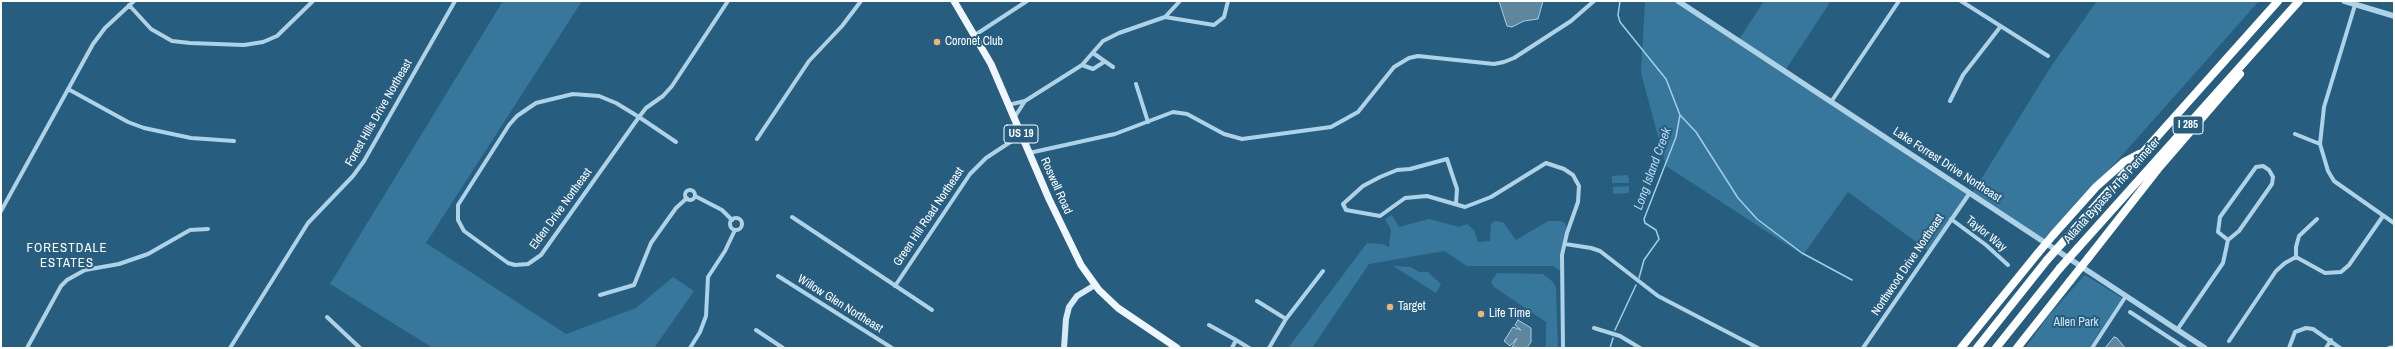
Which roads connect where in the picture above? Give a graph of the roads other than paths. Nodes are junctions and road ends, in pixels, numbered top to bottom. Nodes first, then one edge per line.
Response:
1 (134, 1) edge
2 (313, 1) edge
3 (455, 1) edge
4 (728, 1) edge
5 (861, 1) edge
6 (954, 1) edge
7 (1028, 1) edge
8 (1180, 1) edge
9 (1228, 1) edge
10 (1594, 1) edge
11 (1678, 1) edge
12 (1898, 1) edge
13 (1961, 1) edge
14 (2278, 1) edge
15 (2299, 1) edge
16 (2344, 1) edge
17 (129, 5) junction
18 (2355, 5) junction
19 (2394, 16) edge
20 (1165, 18) junction
21 (2001, 26) junction
22 (975, 35) junction
23 (2260, 44) junction
24 (1093, 53) junction
25 (2048, 56) dead end
26 (1104, 62) junction
27 (1082, 65) junction
28 (1113, 67) dead end
29 (1136, 84) dead end
30 (68, 90) junction
31 (1025, 101) junction
32 (1950, 101) dead end
33 (1831, 102) junction
34 (1008, 105) junction
35 (639, 117) junction
36 (1014, 118) junction
37 (1148, 122) junction
38 (2295, 134) dead end
39 (1021, 135) junction
40 (757, 139) dead end
41 (234, 141) dead end
42 (676, 142) dead end
43 (2320, 144) junction
44 (2143, 152) junction
45 (1029, 153) junction
46 (1969, 194) junction
47 (695, 196) junction
48 (687, 198) junction
49 (1456, 204) junction
50 (1, 212) edge
51 (2384, 216) junction
52 (792, 217) dead end
53 (1951, 219) junction
54 (2317, 219) dead end
55 (732, 220) junction
56 (2394, 223) edge
57 (208, 229) dead end
58 (735, 230) junction
59 (2228, 242) junction
60 (1565, 244) junction
61 (2296, 257) junction
62 (2008, 265) dead end
63 (1323, 271) dead end
64 (778, 276) dead end
65 (1095, 285) junction
66 (895, 286) junction
67 (600, 296) dead end
68 (2126, 296) junction
69 (1258, 301) dead end
70 (932, 310) dead end
71 (2130, 312) dead end
72 (327, 317) dead end
73 (1286, 319) junction
74 (1209, 324) dead end
75 (1594, 328) dead end
76 (756, 330) dead end
77 (2177, 330) junction
78 (1236, 340) junction
79 (2331, 340) junction
80 (2229, 341) dead end
81 (2394, 346) edge
82 (27, 348) edge
83 (230, 348) edge
84 (360, 348) edge
85 (690, 348) edge
86 (783, 348) edge
87 (892, 348) edge
88 (1064, 348) edge
89 (1177, 348) edge
90 (1232, 348) edge
91 (1249, 348) edge
92 (1269, 348) edge
93 (1563, 348) edge
94 (1640, 348) edge
95 (1758, 348) edge
96 (1863, 348) edge
97 (1961, 348) edge
98 (1977, 348) edge
99 (1996, 348) edge
100 (2018, 348) edge
101 (2092, 348) edge
102 (2185, 348) edge
103 (2205, 348) edge
104 (2289, 348) edge
105 (2326, 348) edge
106 (2340, 348) edge
107 (2388, 348) edge

1 - 17 street
2 - 17 street
3 - 83 street, Forest Hills Drive Northeast
4 - 35 street, Elden Drive Northeast
5 - 40 street
6 - 22 main road, Roswell Road / US 19
7 - 22 street
8 - 20 street
9 - 20 street
10 - 37 street
11 - 33 street, Lake Forrest Drive Northeast
12 - 33 street
13 - 21 street
14 - 44 highway, Atlanta Bypass / The Perimeter / I 285
15 - 23 highway, Atlanta Bypass / The Perimeter / I 285
16 - 18 street
17 - 30 street
18 - 19 street
18 - 43 street
20 - 24 street
21 - 25 street
21 - 32 street
22 - 34 main road, Roswell Road / US 19
23 - 99 highway, Atlanta Bypass / The Perimeter / I 285, bridge
23 - 100 highway, bridge
24 - 26 street
24 - 27 street
26 - 27 street
26 - 28 street
27 - 31 street
29 - 37 street
30 - 41 street
30 - 50 street
31 - 34 street
31 - 36 street
33 - 46 street, Lake Forrest Drive Northeast
34 - 36 main road, Roswell Road / US 19
35 - 35 street, Elden Drive Northeast
35 - 42 street
36 - 39 main road, Roswell Road / US 19
37 - 45 street
38 - 43 street
39 - 45 main road, Roswell Road / US 19
39 - 66 street, Green Hill Road Northeast
43 - 51 street
44 - 97 highway, bridge
44 - 98 highway, Atlanta Bypass / The Perimeter / I 285, bridge
45 - 65 main road, Roswell Road / US 19
46 - 53 street, Northwood Drive Northeast
46 - 68 street, Lake Forrest Drive Northeast
47 - 48 street
47 - 48 street
47 - 55 street
48 - 67 street
49 - 49 street
49 - 60 street
51 - 56 street
51 - 61 street
52 - 66 street
53 - 62 street, Taylor Way
53 - 96 street, Northwood Drive Northeast
54 - 61 street
55 - 58 street
55 - 58 street
57 - 82 street
58 - 85 street
59 - 59 street
59 - 77 street
60 - 93 street
60 - 95 street
61 - 80 street
63 - 73 street
64 - 87 street, Willow Glen Northeast
65 - 88 main road
65 - 89 main road, Roswell Road / US 19
66 - 70 street
68 - 77 street, Lake Forrest Drive Northeast
68 - 101 street
69 - 73 street
71 - 102 street
72 - 84 street
73 - 92 street
74 - 78 street
75 - 94 street
76 - 86 street
77 - 103 street, Lake Forrest Drive Northeast
78 - 90 street
78 - 91 street
79 - 104 street
79 - 105 street
79 - 106 street
81 - 107 street

